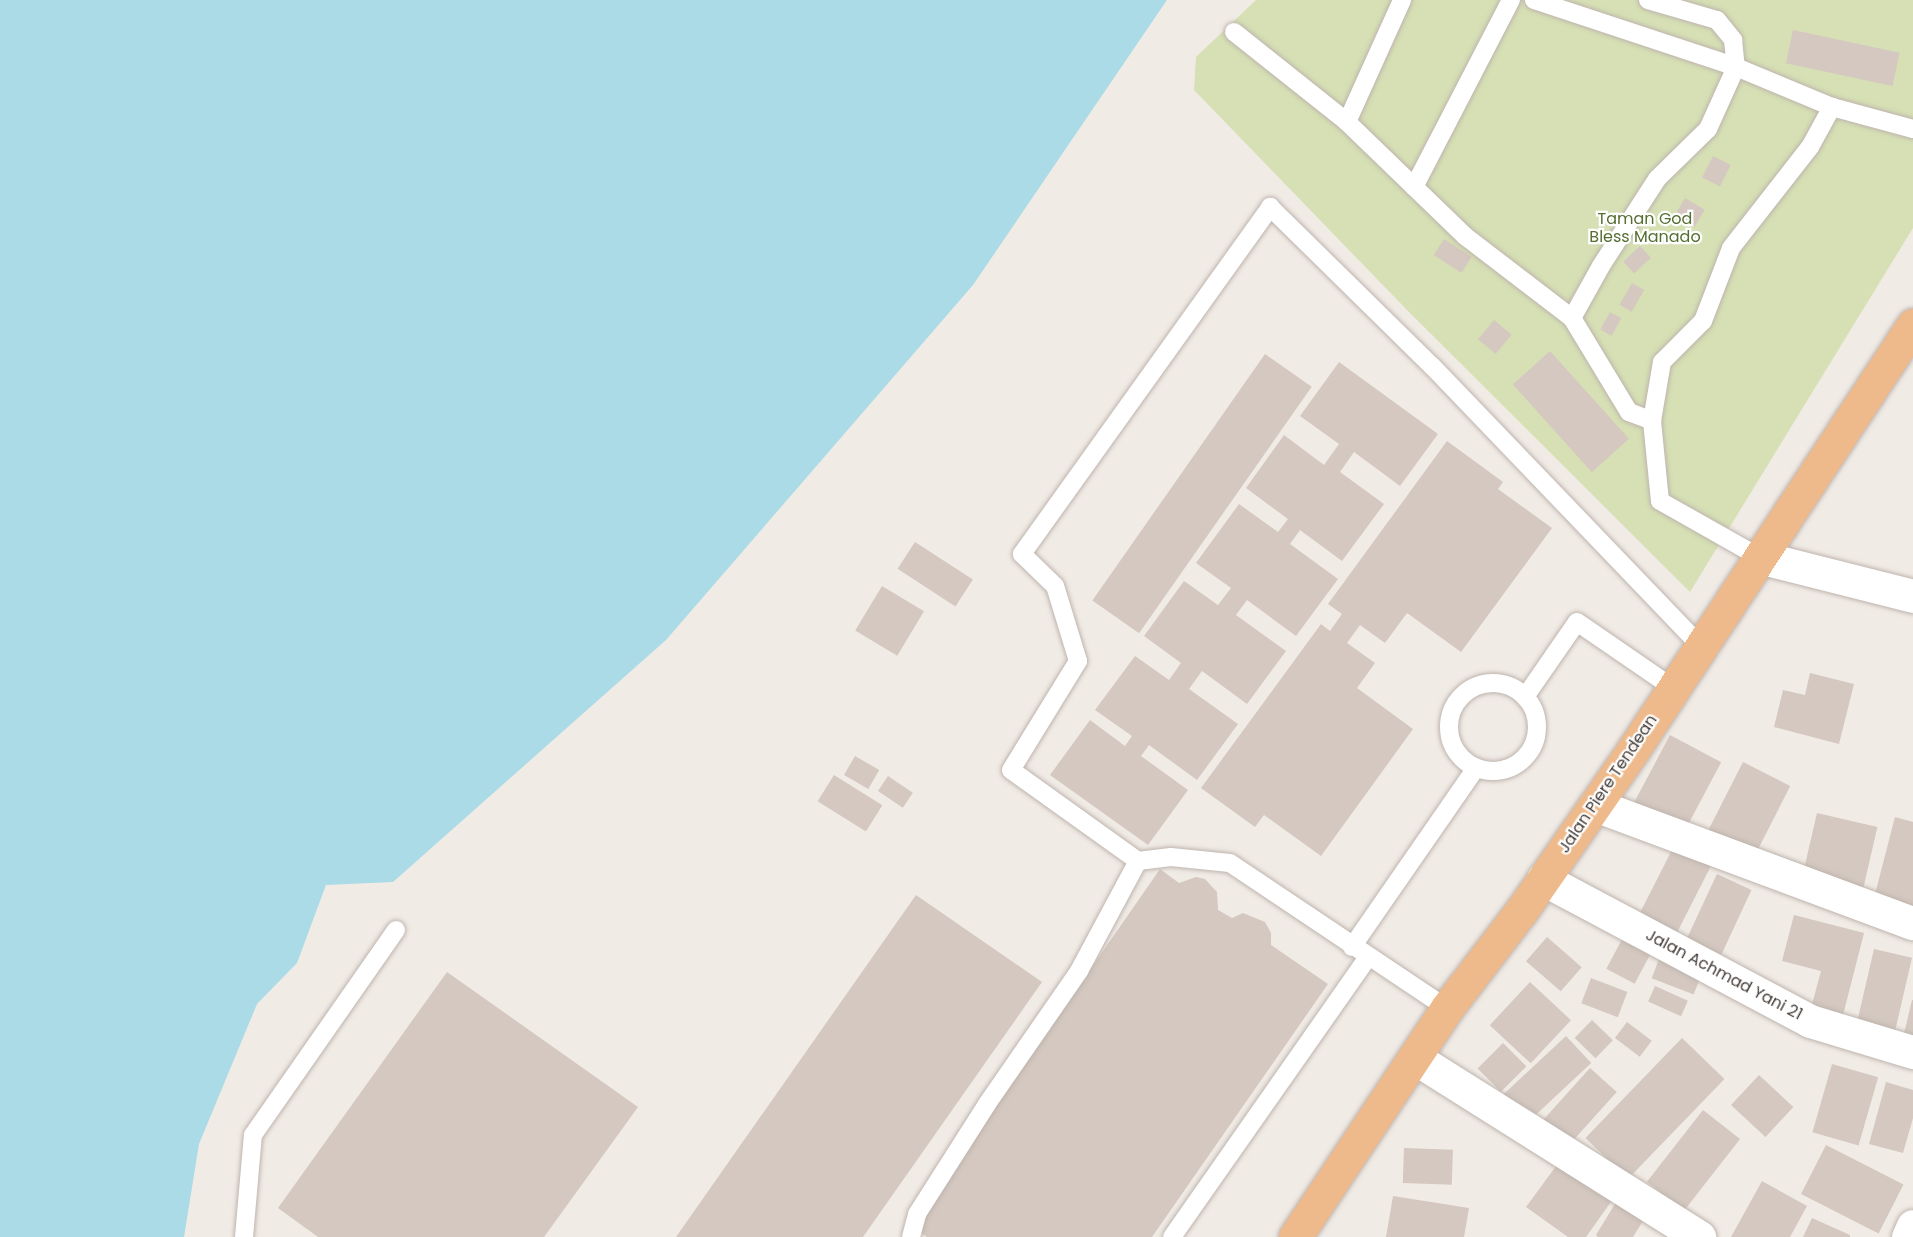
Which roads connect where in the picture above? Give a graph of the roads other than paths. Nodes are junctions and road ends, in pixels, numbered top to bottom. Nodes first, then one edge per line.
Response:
1 (1402, 0) edge
2 (1511, 0) edge
3 (1534, 0) edge
4 (1648, 0) edge
5 (1234, 32) dead end
6 (1736, 67) junction
7 (1832, 107) junction
8 (1347, 122) junction
9 (1913, 129) edge
10 (1414, 187) junction
11 (1572, 318) junction
12 (1913, 325) edge
13 (1652, 421) junction
14 (1759, 557) junction
15 (1913, 596) edge
16 (1701, 646) junction
17 (1673, 688) junction
18 (1525, 697) junction
19 (1476, 768) junction
20 (1595, 805) junction
21 (1138, 861) junction
22 (1543, 879) junction
23 (1913, 923) edge
24 (396, 930) dead end
25 (1352, 947) junction
26 (1368, 957) junction
27 (1447, 1008) junction
28 (1913, 1052) edge
29 (1415, 1058) junction
30 (1913, 1226) edge
31 (249, 1234) edge
32 (910, 1237) edge
33 (1172, 1237) edge
34 (1295, 1237) edge
35 (1699, 1237) edge
36 (1908, 1237) edge

1 - 8 lane
2 - 10 lane
3 - 6 lane
4 - 6 lane
5 - 8 lane
6 - 7 lane
6 - 11 lane
7 - 9 lane
7 - 13 lane
8 - 10 lane
10 - 11 lane
11 - 13 lane
12 - 14 highway, Jalan Piere Tendean
13 - 14 lane
14 - 15 street
14 - 16 highway, Jalan Piere Tendean
16 - 17 highway, Jalan Piere Tendean
16 - 21 lane
17 - 18 lane
17 - 20 highway, Jalan Piere Tendean
18 - 19 lane
18 - 19 lane
19 - 25 lane
20 - 22 highway, Jalan Piere Tendean
20 - 23 street
21 - 25 lane
21 - 32 lane
22 - 27 highway, Jalan Piere Tendean
22 - 28 street, Jalan Achmad Yani 21
24 - 31 lane
25 - 26 lane
26 - 27 lane
26 - 33 lane
27 - 29 highway, Jalan Piere Tendean
29 - 34 highway, Jalan Piere Tendean
29 - 35 street
30 - 36 street

